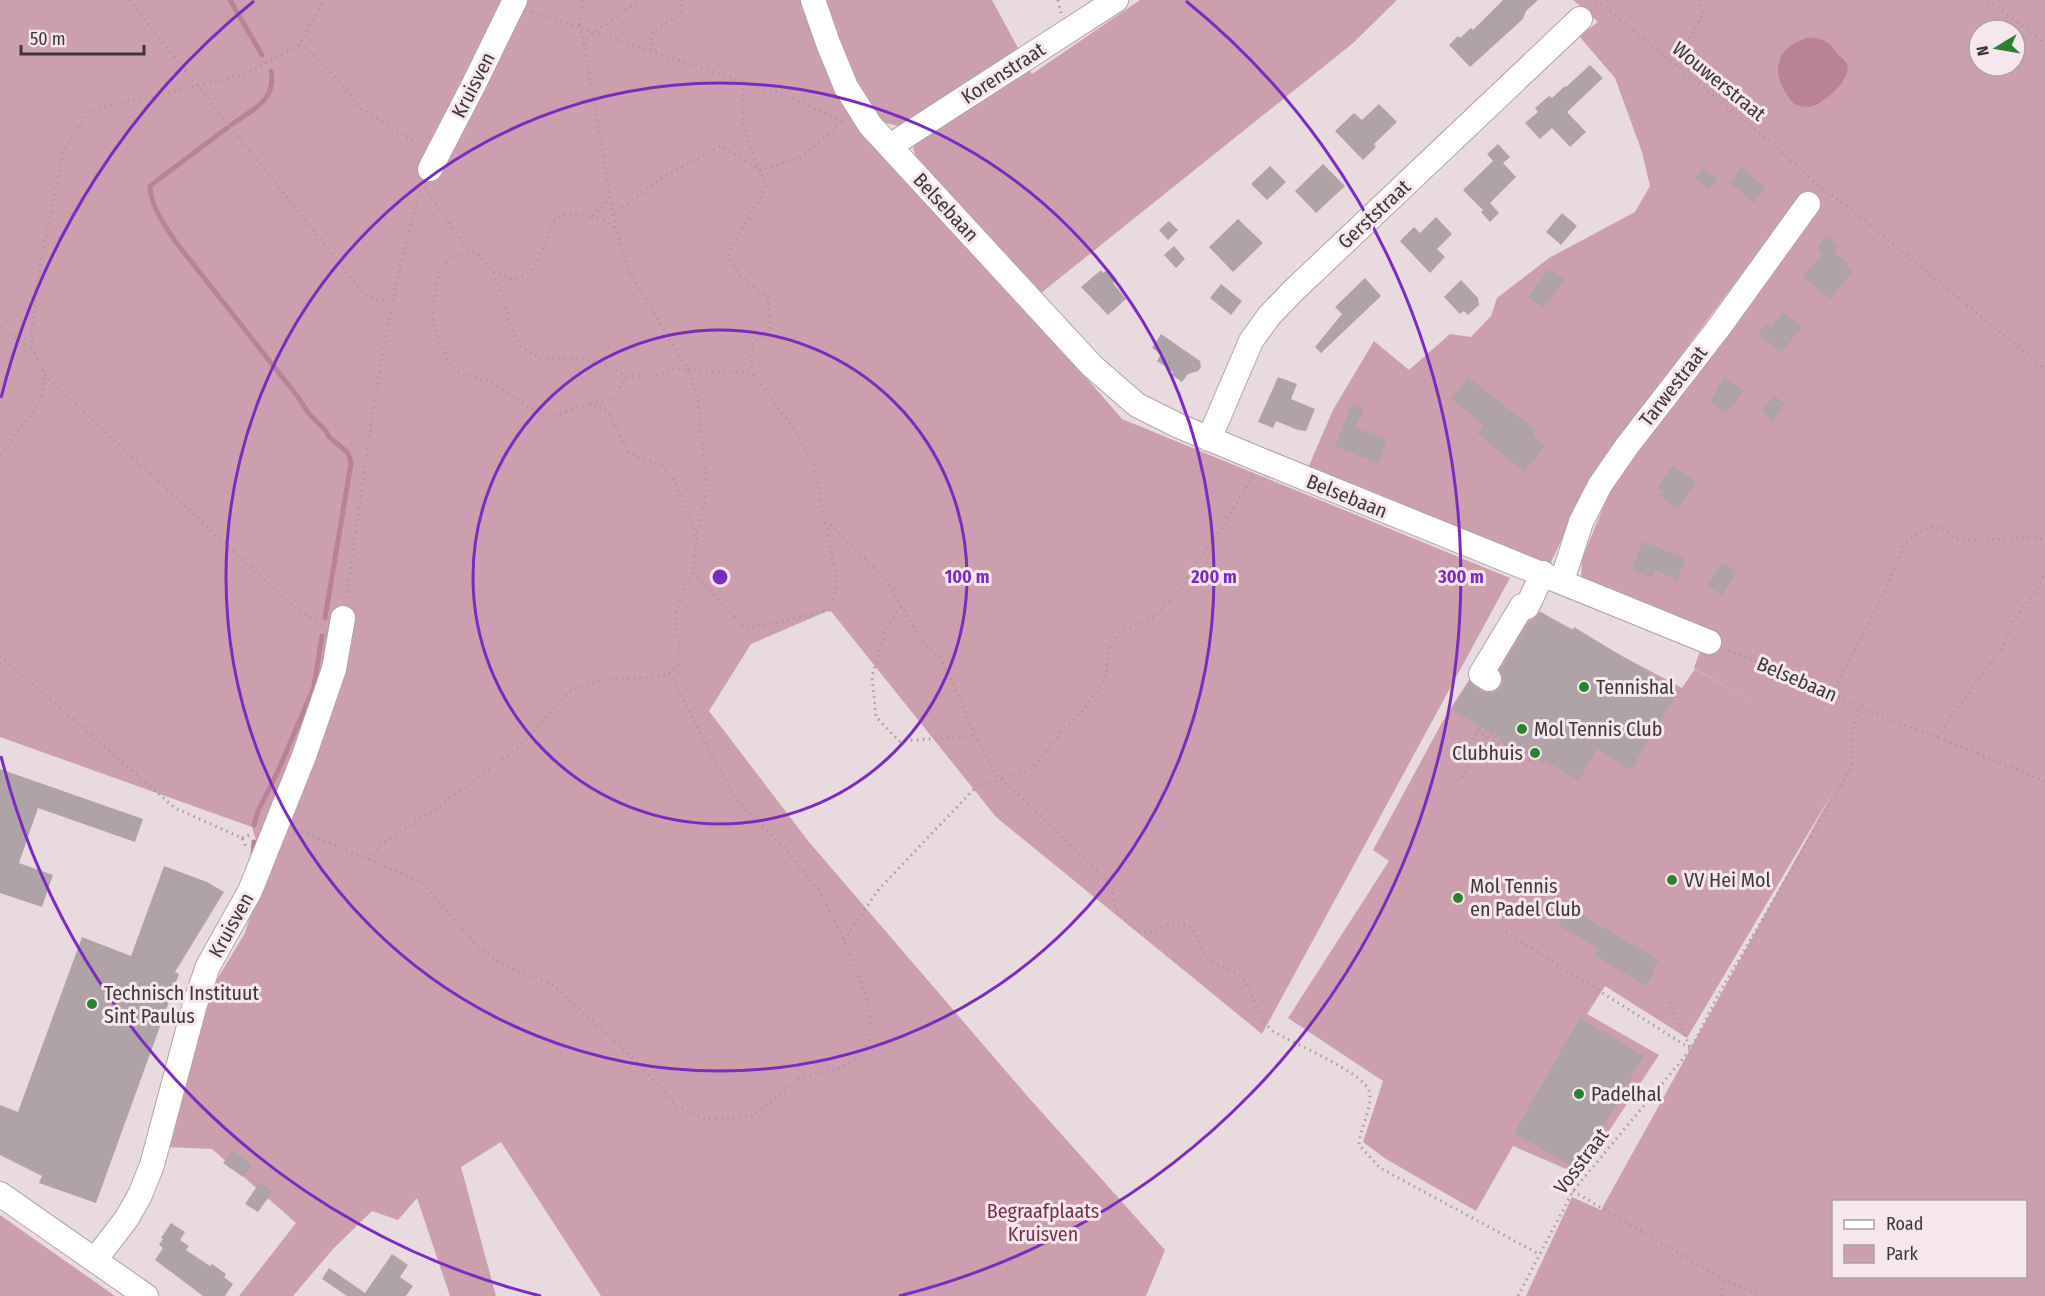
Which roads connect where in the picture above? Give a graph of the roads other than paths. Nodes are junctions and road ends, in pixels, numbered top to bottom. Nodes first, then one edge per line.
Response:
1 (813, 0) edge
2 (1116, 0) edge
3 (513, 3) edge
4 (1580, 19) dead end
5 (890, 146) junction
6 (430, 170) road end
7 (1814, 195) road end
8 (1209, 439) junction
9 (1552, 577) junction
10 (341, 628) road end
11 (1709, 642) road end
12 (1495, 686) road end
13 (0, 1194) edge
14 (95, 1260) junction
15 (146, 1296) edge

1 - 5 street, Belsebaan
2 - 5 street, Korenstraat
3 - 6 street, Kruisven
4 - 8 street, Gerststraat
5 - 8 street, Belsebaan
7 - 9 street, Tarwestraat
8 - 9 street, Belsebaan
9 - 11 street, Belsebaan
9 - 12 street, Tarwestraat
10 - 14 street, Kruisven
13 - 14 street
14 - 15 street

